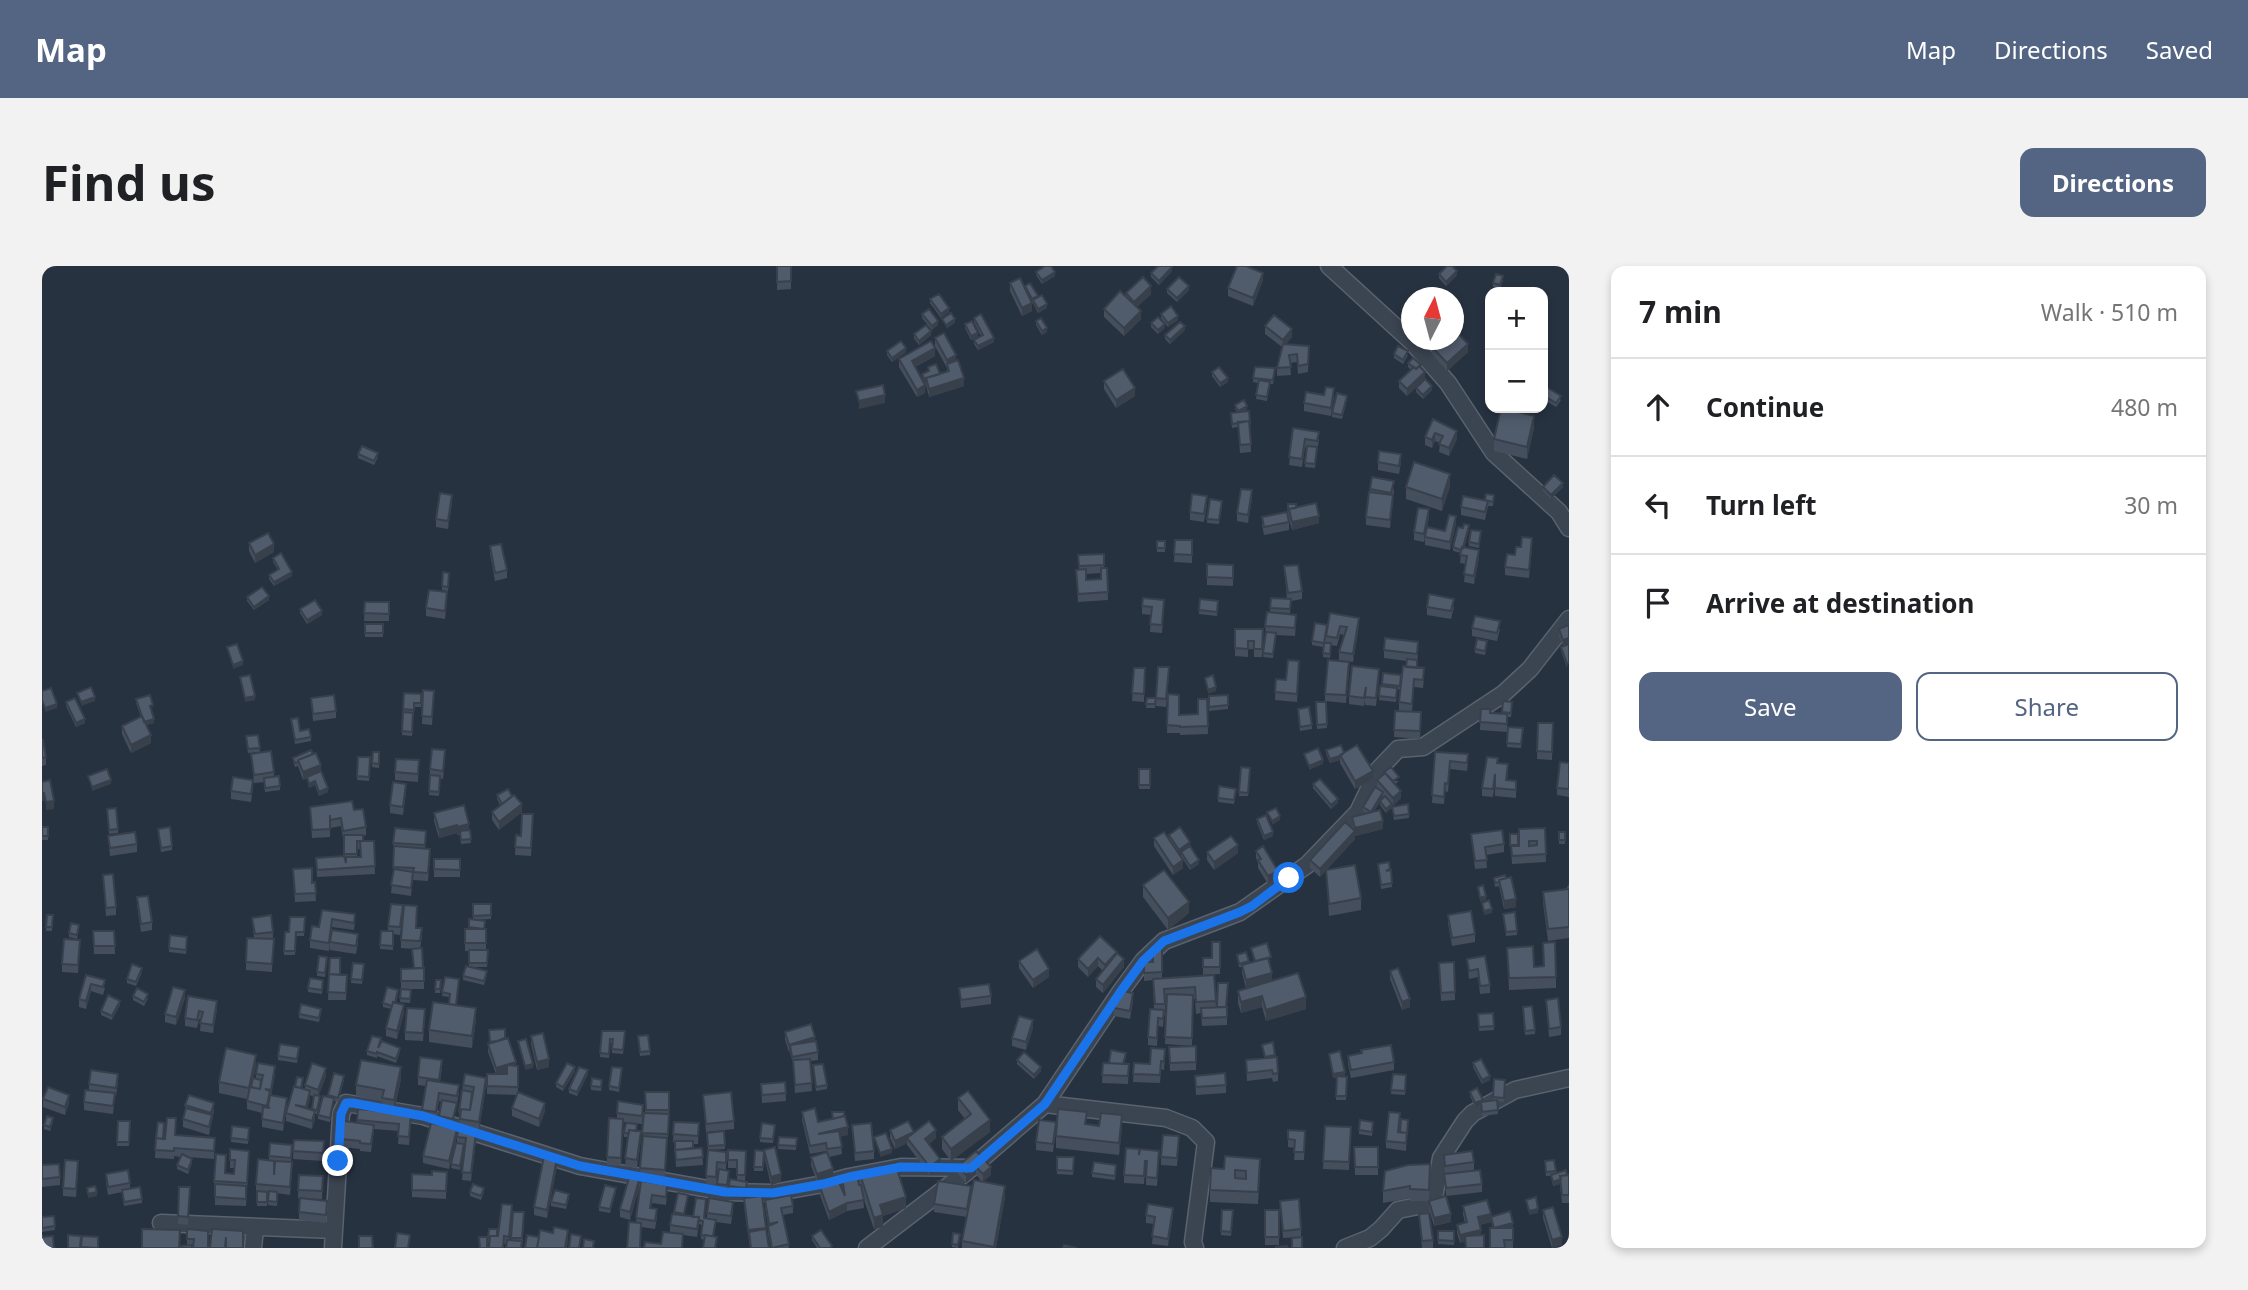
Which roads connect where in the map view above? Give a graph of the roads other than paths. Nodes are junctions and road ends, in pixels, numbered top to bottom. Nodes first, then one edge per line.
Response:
1 (1329, 266) edge
2 (1569, 528) edge
3 (1569, 619) edge
4 (1569, 1078) edge
5 (1045, 1104) junction
6 (971, 1168) junction
7 (161, 1223) dead end
8 (255, 1228) junction
9 (334, 1230) junction
10 (254, 1248) edge
11 (332, 1248) edge
12 (867, 1248) edge
13 (1195, 1248) edge
14 (1345, 1248) edge

1 - 2 street
3 - 5 street
4 - 14 street
5 - 6 street
5 - 13 street
6 - 9 street
6 - 12 street
7 - 8 street
8 - 9 street
8 - 10 street
9 - 11 street

